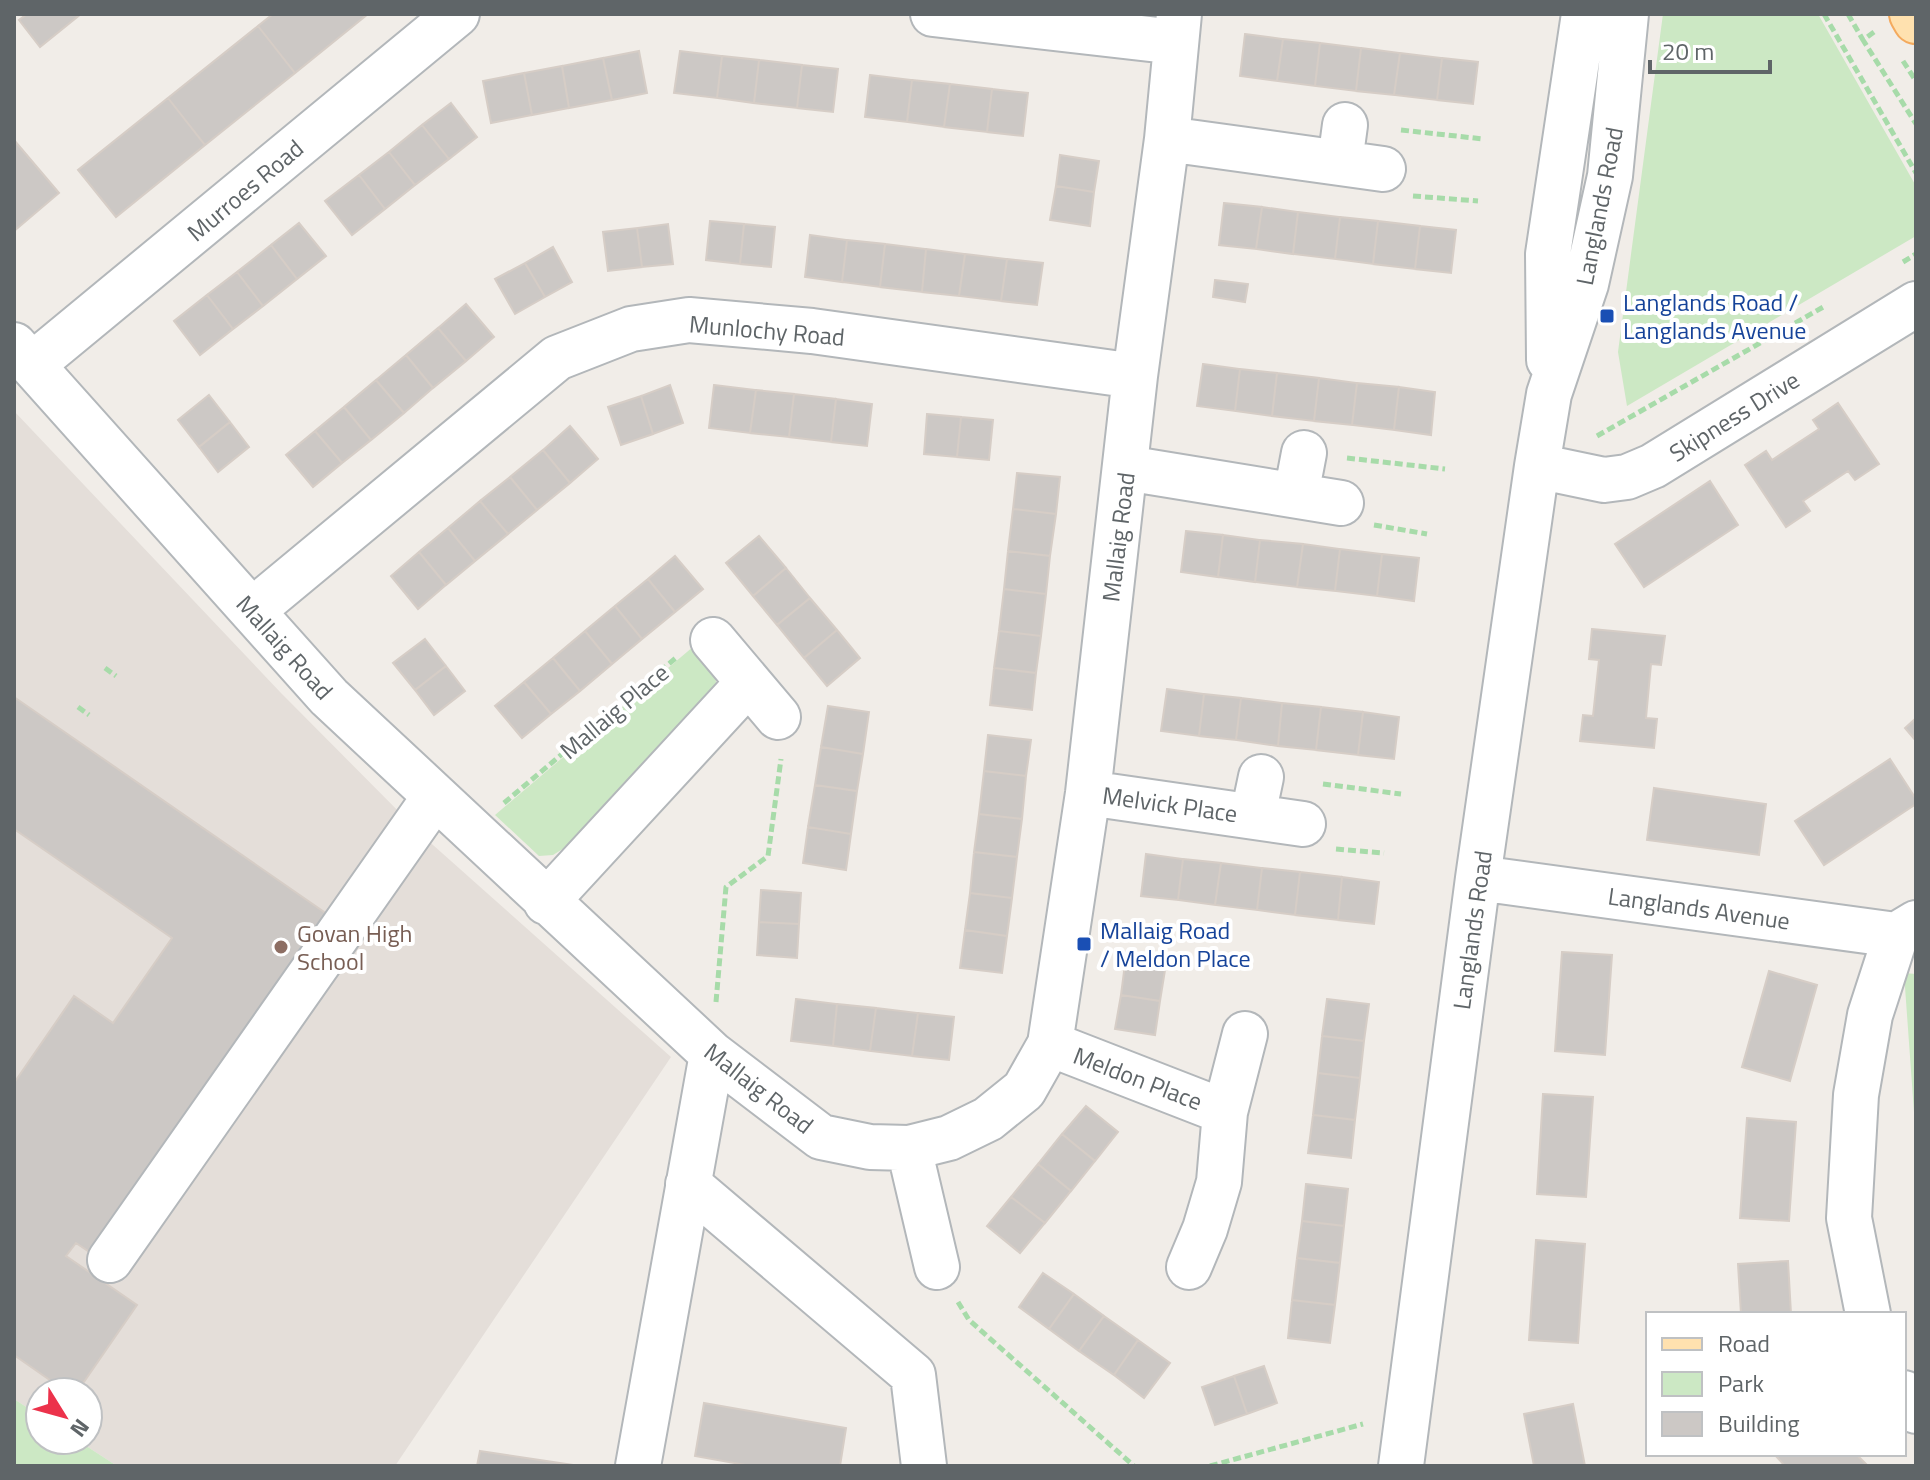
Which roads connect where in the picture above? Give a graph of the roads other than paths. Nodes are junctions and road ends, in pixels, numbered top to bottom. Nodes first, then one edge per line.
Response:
1 (457, 14) edge
2 (933, 14) edge
3 (1584, 14) edge
4 (1626, 14) edge
5 (1177, 28) edge
6 (1167, 139) junction
7 (1383, 169) road end
8 (1916, 304) edge
9 (23, 355) edge
10 (1135, 376) junction
11 (1549, 394) junction
12 (1304, 453) dead end
13 (1537, 466) junction
14 (1126, 468) junction
15 (1296, 495) junction
16 (1341, 503) dead end
17 (253, 610) junction
18 (713, 640) road end
19 (748, 683) junction
20 (778, 717) road end
21 (1088, 793) junction
22 (434, 798) junction
23 (1303, 824) dead end
24 (1478, 878) junction
25 (546, 902) junction
26 (1906, 929) edge
27 (1245, 1034) dead end
28 (1050, 1044) junction
29 (712, 1054) junction
30 (1225, 1112) junction
31 (909, 1148) junction
32 (688, 1184) junction
33 (110, 1260) dead end
34 (937, 1267) road end
35 (1189, 1267) dead end
36 (1868, 1312) edge
37 (638, 1466) edge
38 (924, 1466) edge
39 (1401, 1466) edge

1 - 9 street, Murroes Road
2 - 5 street
3 - 11 street, Langlands Road
4 - 11 street, Langlands Road
5 - 6 street, Mallaig Road
6 - 7 street
6 - 10 street, Mallaig Road
8 - 13 street, Skipness Drive
9 - 17 street, Mallaig Road
10 - 14 street, Mallaig Road
10 - 17 street, Munlochy Road
11 - 13 street, Langlands Road
12 - 15 street
13 - 24 street, Langlands Road
14 - 15 street
14 - 21 street, Mallaig Road
15 - 16 street
17 - 22 street, Mallaig Road
18 - 19 street
19 - 20 street
19 - 25 street
21 - 23 street, Melvick Place
21 - 28 street, Mallaig Road
22 - 25 street, Mallaig Road
22 - 33 street
24 - 26 street, Langlands Avenue
24 - 39 street, Langlands Road
25 - 29 street, Mallaig Road
26 - 36 street
27 - 30 street, Meldon Place
28 - 30 street, Meldon Place
28 - 31 street, Mallaig Road
29 - 31 street, Mallaig Road
29 - 32 street
30 - 35 street, Meldon Place
31 - 34 street
32 - 37 street
32 - 38 street

